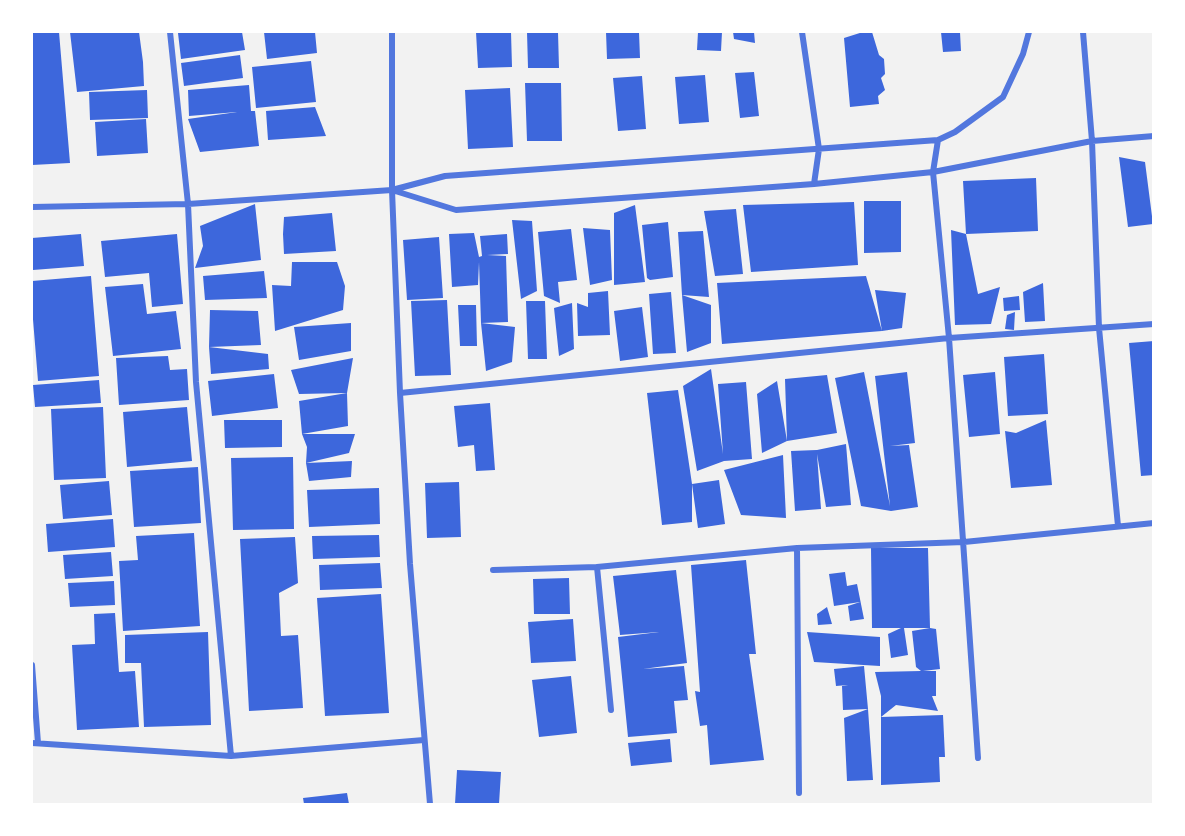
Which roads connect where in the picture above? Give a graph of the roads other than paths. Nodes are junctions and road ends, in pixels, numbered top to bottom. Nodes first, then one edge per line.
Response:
1 (170, 32) edge
2 (392, 32) edge
3 (802, 32) edge
4 (1029, 32) edge
5 (1083, 32) edge
6 (1154, 136) edge
7 (938, 140) junction
8 (1092, 141) junction
9 (819, 149) junction
10 (933, 172) junction
11 (814, 184) junction
12 (392, 190) junction
13 (188, 204) junction
14 (32, 207) edge
15 (1154, 324) edge
16 (1099, 328) junction
17 (949, 339) junction
18 (400, 393) junction
19 (1154, 523) edge
20 (1118, 526) junction
21 (964, 542) junction
22 (797, 548) junction
23 (597, 567) junction
24 (492, 570) dead end
25 (32, 665) edge
26 (611, 710) dead end
27 (424, 740) junction
28 (35, 743) edge
29 (231, 756) junction
30 (978, 758) dead end
31 (799, 793) dead end
32 (430, 804) edge

1 - 13 street
2 - 12 street
3 - 9 street
4 - 7 street
5 - 8 street
6 - 8 street
7 - 9 street
7 - 10 street
8 - 10 street
8 - 16 street
9 - 11 street
9 - 12 street
10 - 11 street
10 - 17 street
11 - 12 street
12 - 13 street
12 - 18 street
13 - 14 street
13 - 29 street
15 - 16 street
16 - 17 street
16 - 20 street
17 - 18 street
17 - 21 street
18 - 27 street
19 - 20 street
20 - 21 street
21 - 22 street
21 - 30 street
22 - 23 street
22 - 31 street
23 - 24 street
23 - 26 street
25 - 28 street
27 - 29 street
27 - 32 street
28 - 29 street

